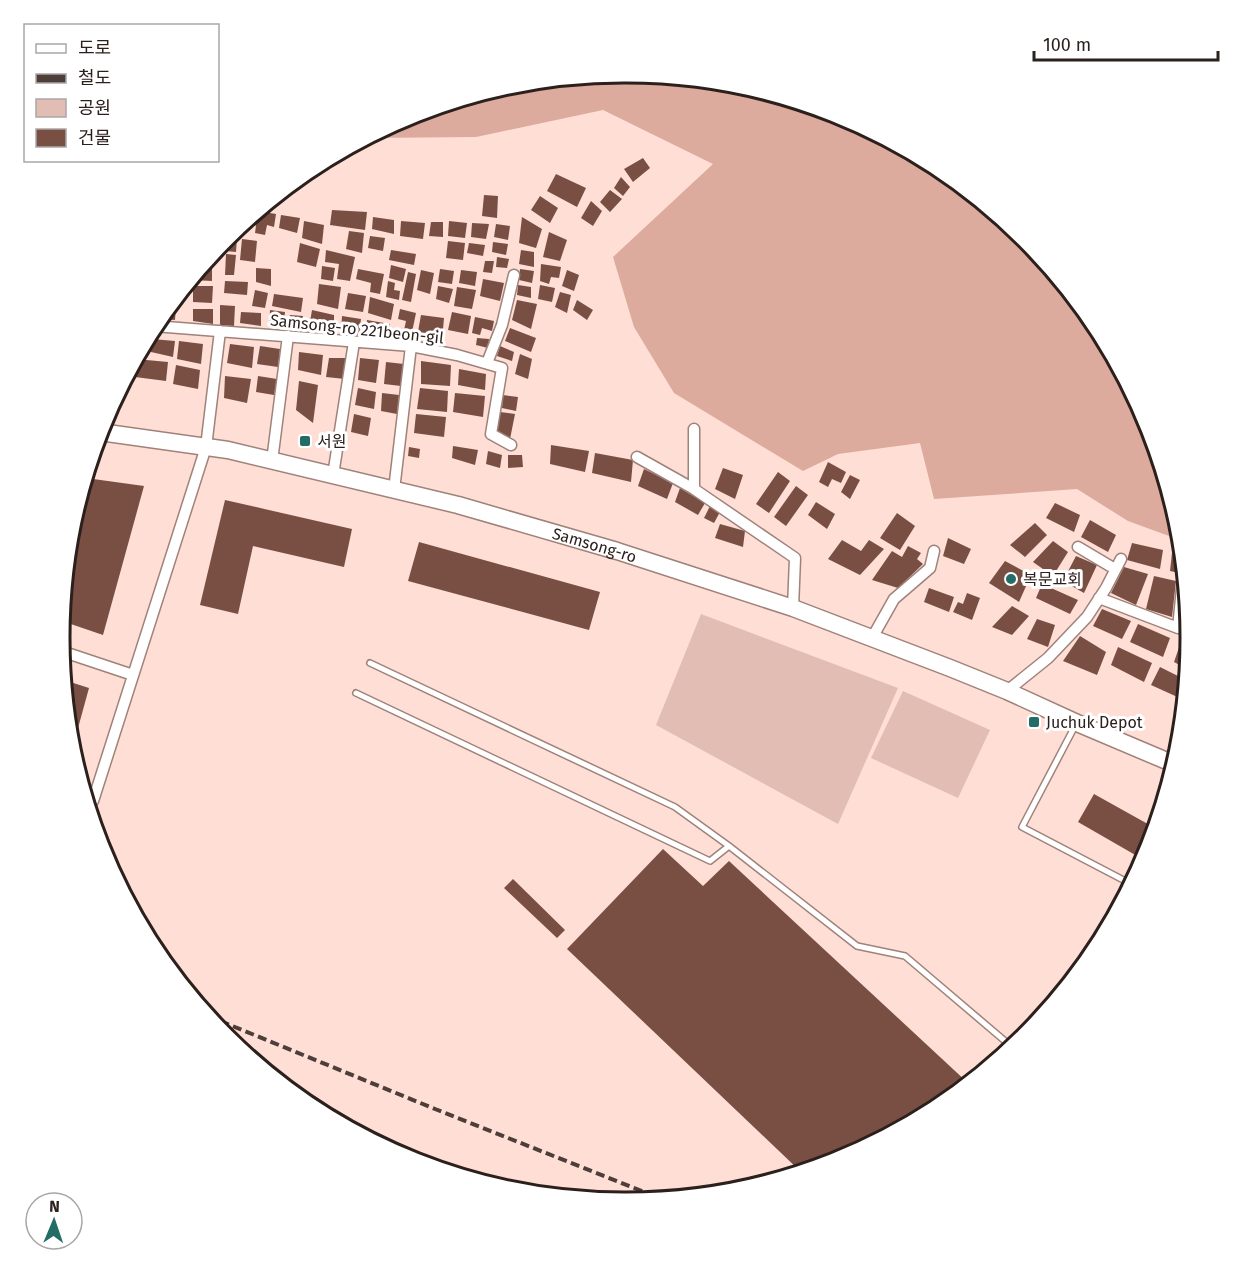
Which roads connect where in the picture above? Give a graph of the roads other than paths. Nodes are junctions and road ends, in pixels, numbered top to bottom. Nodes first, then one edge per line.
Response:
1 (514, 275) dead end
2 (166, 327) edge
3 (220, 331) junction
4 (288, 336) junction
5 (354, 342) junction
6 (411, 346) junction
7 (487, 363) junction
8 (694, 429) dead end
9 (110, 433) edge
10 (511, 445) dead end
11 (206, 447) junction
12 (637, 457) dead end
13 (272, 461) junction
14 (333, 475) junction
15 (694, 489) junction
16 (394, 490) junction
17 (1078, 547) dead end
18 (934, 551) dead end
19 (1099, 598) junction
20 (793, 608) junction
21 (1179, 619) edge
22 (872, 638) junction
23 (71, 654) edge
24 (370, 663) dead end
25 (133, 675) junction
26 (1007, 691) junction
27 (356, 693) dead end
28 (1077, 723) junction
29 (1166, 760) edge
30 (94, 797) edge
31 (729, 846) junction
32 (1123, 880) edge
33 (1005, 1041) edge

1 - 7 street
2 - 3 street, Samsong-ro 221beon-gil
3 - 4 street, Samsong-ro 221beon-gil
3 - 11 street
4 - 5 street, Samsong-ro 221beon-gil
4 - 13 street
5 - 6 street, Samsong-ro 221beon-gil
5 - 14 street
6 - 7 street, Samsong-ro 221beon-gil
6 - 16 street
7 - 10 street
8 - 15 street
9 - 11 main road, Samsong-ro
11 - 13 main road, Samsong-ro
11 - 25 street
12 - 15 street
13 - 14 main road, Samsong-ro
14 - 16 main road, Samsong-ro
15 - 20 street
16 - 20 main road, Samsong-ro
17 - 19 street
18 - 22 street
19 - 21 street
19 - 26 street
20 - 22 main road, Samsong-ro
22 - 26 main road, Samsong-ro
23 - 25 street
24 - 31 lane
25 - 30 street
26 - 28 main road, Samsong-ro
27 - 31 lane
28 - 29 main road, Samsong-ro
28 - 32 lane
31 - 33 lane

